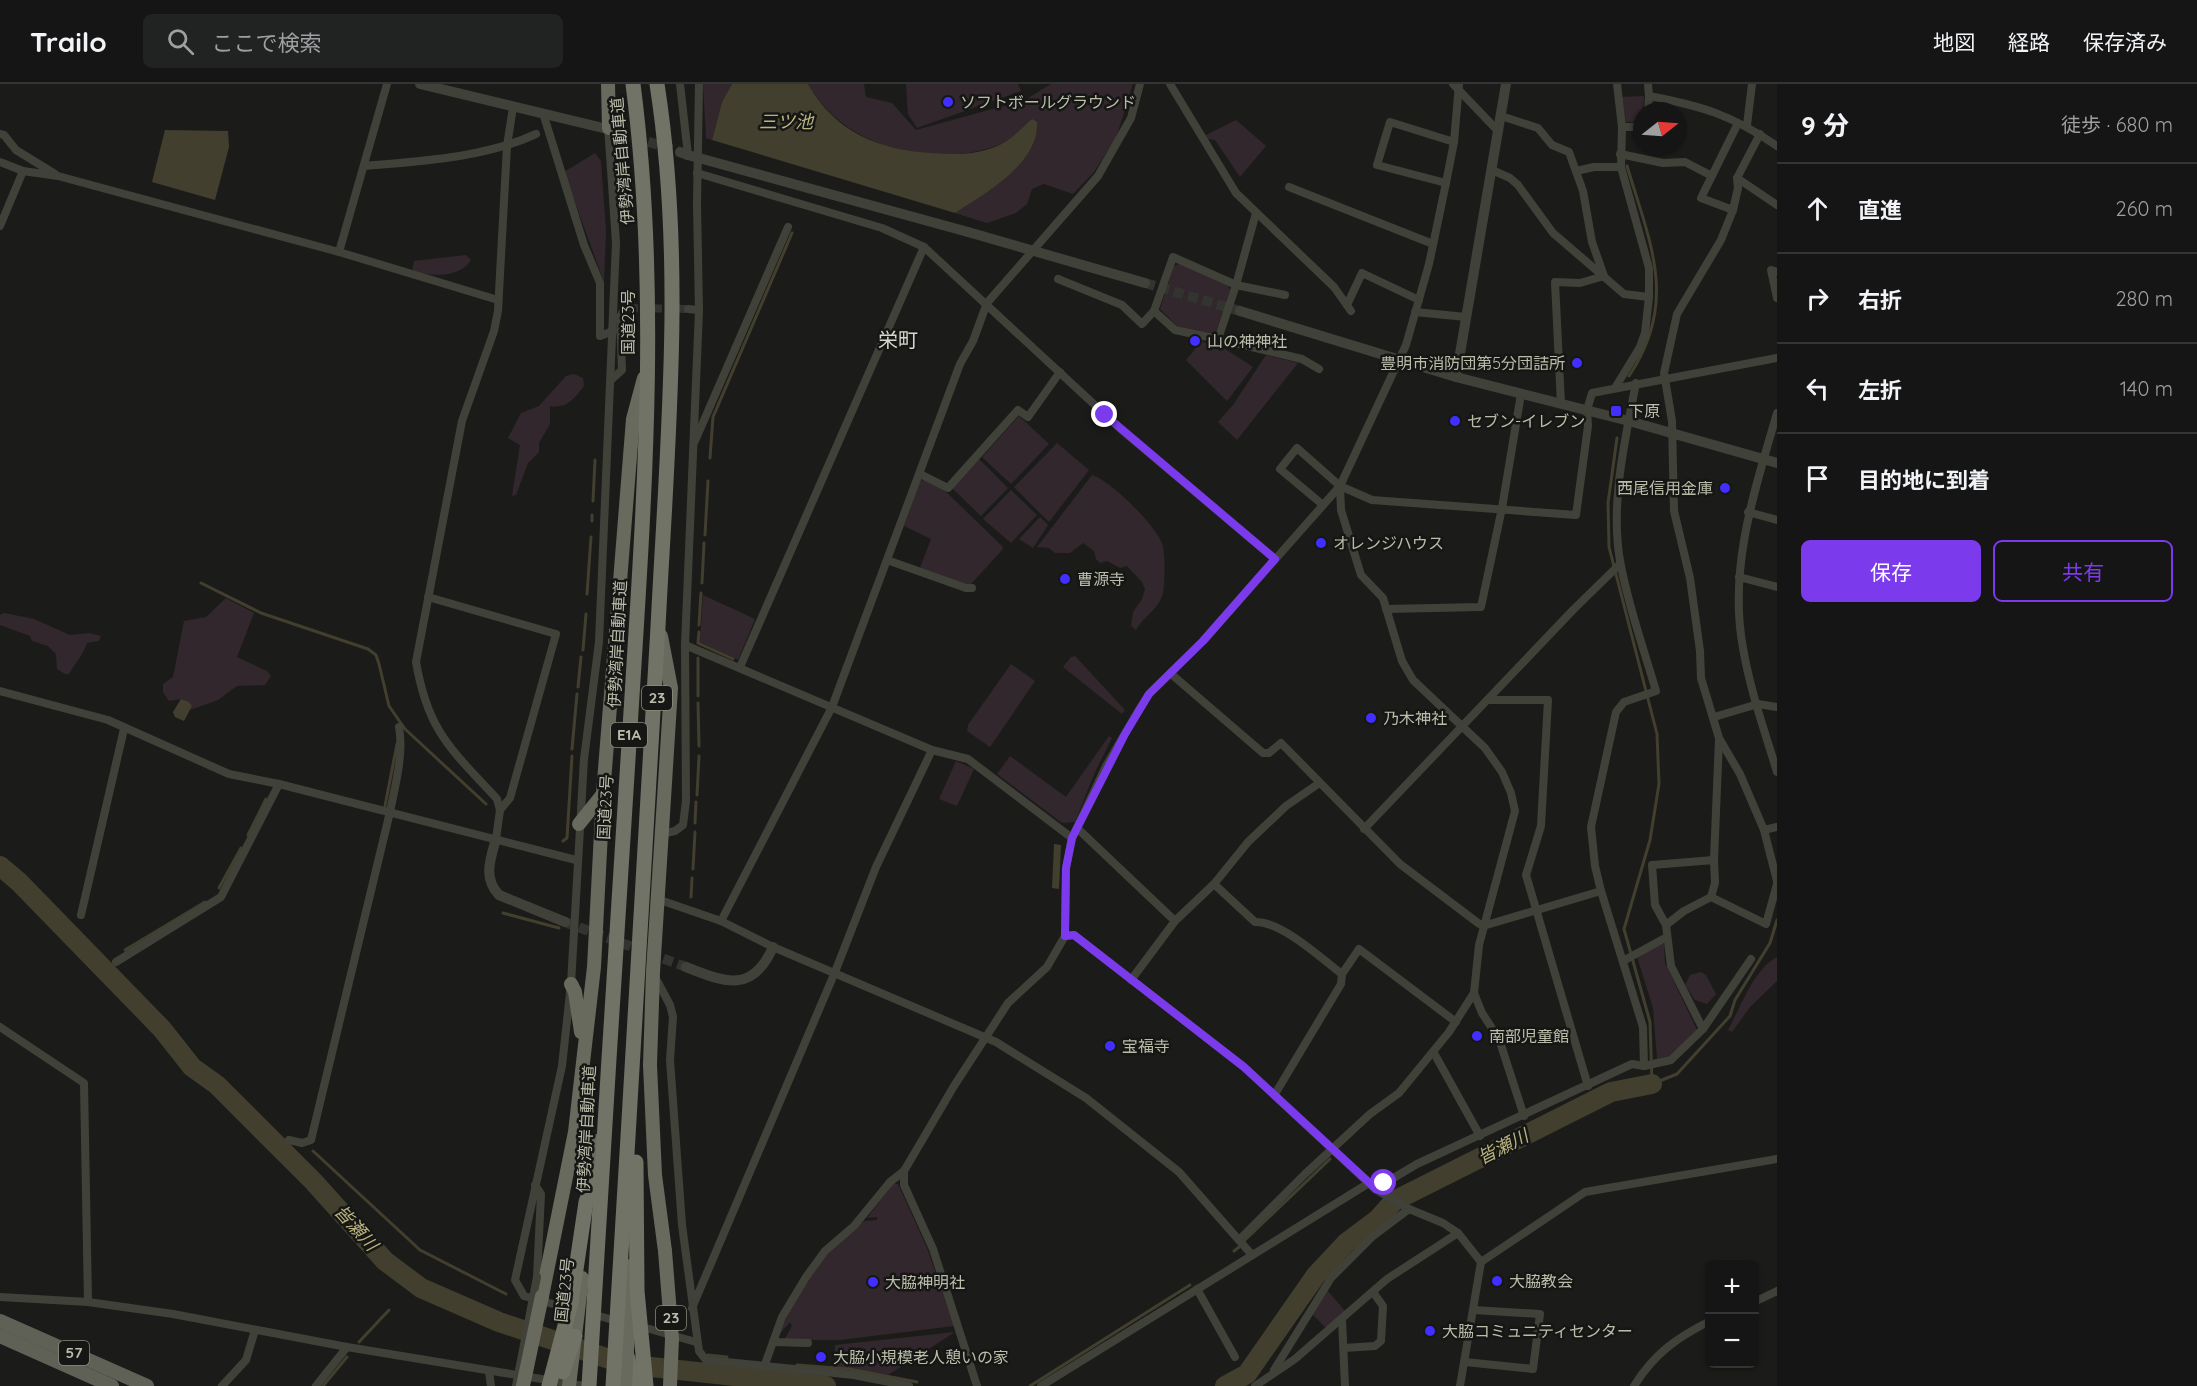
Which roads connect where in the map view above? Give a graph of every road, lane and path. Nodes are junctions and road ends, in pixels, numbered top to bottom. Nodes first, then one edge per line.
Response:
1 (387, 84) edge
2 (420, 84) edge
3 (601, 84) edge
4 (608, 84) edge
5 (632, 84) edge
6 (659, 84) edge
7 (680, 84) edge
8 (699, 84) edge
9 (1140, 84) edge
10 (1170, 84) edge
11 (1506, 84) edge
12 (1617, 84) edge
13 (1648, 84) edge
14 (1752, 84) edge
15 (1457, 86) edge
16 (463, 89) edge
17 (1649, 96) junction
18 (1649, 102) edge
19 (513, 107) junction
20 (543, 113) junction
21 (1501, 116) junction
22 (1743, 124) junction
23 (1622, 127) junction
24 (1633, 127) edge
25 (609, 128) junction
26 (1498, 130) junction
27 (0, 134) edge
28 (536, 134) dead end
29 (624, 134) tunnel mouth
30 (1760, 134) junction
31 (1454, 142) junction
32 (507, 146) junction
33 (1777, 146) edge
34 (684, 154) joint
35 (1620, 154) junction
36 (0, 162) edge
37 (364, 166) junction
38 (1621, 167) junction
39 (1492, 170) junction
40 (22, 171) junction
41 (1576, 171) junction
42 (697, 173) junction
43 (58, 176) junction
44 (1712, 176) junction
45 (1737, 178) junction
46 (1446, 183) junction
47 (1288, 188) dead end
48 (1777, 205) edge
49 (1733, 210) junction
50 (1256, 213) junction
51 (0, 226) edge
52 (788, 227) dead end
53 (1433, 244) junction
54 (924, 247) junction
55 (1034, 250) junction
56 (339, 252) junction
57 (1777, 272) edge
58 (1604, 276) junction
59 (1058, 279) dead end
60 (1145, 283) tunnel mouth
61 (1236, 285) junction
62 (1285, 295) dead end
63 (1649, 297) junction
64 (1777, 298) edge
65 (498, 300) junction
66 (1419, 300) junction
67 (987, 303) junction
68 (630, 308) dead end
69 (688, 309) tunnel mouth
70 (699, 310) junction
71 (1154, 311) junction
72 (1240, 311) tunnel mouth
73 (1415, 312) junction
74 (1466, 317) junction
75 (612, 331) junction
76 (1218, 339) junction
77 (1777, 358) edge
78 (1400, 361) junction
79 (1319, 369) dead end
80 (1060, 372) junction
81 (645, 373) junction
82 (1456, 377) junction
83 (612, 379) junction
84 (1667, 381) junction
85 (1636, 383) junction
86 (1615, 388) junction
87 (1521, 394) junction
88 (1561, 404) junction
89 (1587, 410) junction
90 (1777, 413) edge
91 (1629, 421) junction
92 (1672, 434) junction
93 (693, 446) junction
94 (1764, 460) junction
95 (1777, 464) edge
96 (920, 474) junction
97 (1340, 486) junction
98 (1323, 505) junction
99 (1502, 508) junction
100 (1748, 512) junction
101 (1777, 520) edge
102 (1275, 559) junction
103 (887, 560) junction
104 (1615, 569) junction
105 (1739, 577) junction
106 (1777, 587) edge
107 (972, 588) dead end
108 (428, 597) junction
109 (1386, 609) junction
110 (661, 636) junction
111 (685, 645) junction
112 (740, 667) junction
113 (1170, 673) junction
114 (0, 691) edge
115 (1488, 700) junction
116 (1758, 705) junction
117 (832, 707) junction
118 (1777, 707) edge
119 (1714, 717) junction
120 (1463, 726) junction
121 (399, 727) dead end
122 (124, 729) junction
123 (1719, 738) junction
124 (933, 750) junction
125 (1777, 772) edge
126 (279, 784) junction
127 (1318, 784) junction
128 (603, 794) junction
129 (500, 810) junction
130 (390, 812) junction
131 (579, 824) junction
132 (1777, 827) edge
133 (1077, 828) junction
134 (1364, 829) junction
135 (1764, 830) junction
136 (661, 834) junction
137 (1072, 838) junction
138 (496, 839) junction
139 (576, 860) junction
140 (1714, 860) junction
141 (1777, 882) edge
142 (1214, 884) junction
143 (1601, 891) junction
144 (1712, 897) junction
145 (657, 899) junction
146 (1537, 910) junction
147 (81, 915) dead end
148 (721, 921) junction
149 (1175, 921) junction
150 (565, 922) tunnel mouth
151 (1666, 925) junction
152 (1483, 926) junction
153 (1065, 936) junction
154 (1667, 937) junction
155 (773, 947) junction
156 (1750, 959) dead end
157 (1625, 960) junction
158 (116, 962) dead end
159 (686, 967) tunnel mouth
160 (653, 972) junction
161 (835, 972) junction
162 (1342, 974) junction
163 (1131, 980) junction
164 (571, 984) junction
165 (1474, 993) junction
166 (1456, 1022) junction
167 (0, 1027) edge
168 (1703, 1029) junction
169 (987, 1039) junction
170 (1434, 1053) junction
171 (584, 1064) junction
172 (1644, 1066) junction
173 (633, 1078) junction
174 (1588, 1086) junction
175 (1275, 1094) junction
176 (1524, 1116) junction
177 (1480, 1136) junction
178 (289, 1140) dead end
179 (1334, 1150) junction
180 (1777, 1159) edge
181 (602, 1163) junction
182 (904, 1171) junction
183 (536, 1185) junction
184 (1372, 1186) junction
185 (1409, 1209) junction
186 (1458, 1233) junction
187 (1239, 1240) junction
188 (1252, 1255) junction
189 (1481, 1262) junction
190 (1197, 1289) junction
191 (1777, 1291) edge
192 (1373, 1292) junction
193 (0, 1297) edge
194 (1759, 1300) edge
195 (88, 1302) junction
196 (692, 1308) junction
197 (1474, 1310) junction
198 (1342, 1319) junction
199 (0, 1321) edge
200 (1705, 1324) edge
201 (255, 1329) junction
202 (0, 1336) edge
203 (575, 1336) junction
204 (696, 1342) junction
205 (773, 1342) junction
206 (808, 1343) dead end
207 (347, 1347) junction
208 (1344, 1348) junction
209 (626, 1353) junction
210 (1235, 1357) dead end
211 (1465, 1362) junction
212 (764, 1367) junction
213 (489, 1371) junction
214 (1273, 1372) junction
215 (112, 1386) edge
216 (147, 1386) edge
217 (222, 1386) edge
218 (316, 1386) edge
219 (491, 1386) edge
220 (516, 1386) edge
221 (523, 1386) edge
222 (549, 1386) edge
223 (558, 1386) edge
224 (569, 1386) edge
225 (584, 1386) edge
226 (589, 1386) edge
227 (613, 1386) edge
228 (625, 1386) edge
229 (635, 1386) edge
230 (646, 1386) edge
231 (670, 1386) edge
232 (909, 1386) edge
233 (977, 1386) edge
234 (1041, 1386) edge
235 (1255, 1386) edge
236 (1345, 1386) edge
237 (1460, 1386) edge
238 (1634, 1386) edge

1 - 37 street
2 - 16 street
3 - 25 street
4 - 25 highway
5 - 81 highway, 国道23号 / 23
5 - 181 highway, 伊勢湾岸自動車道 / E1A, bridge
6 - 110 highway, 23
6 - 173 highway, E1A, bridge
7 - 34 street
8 - 42 street
9 - 55 street
10 - 50 street
11 - 21 street
12 - 23 street
13 - 17 street
14 - 22 street
15 - 26 street
15 - 31 street
16 - 19 street
17 - 18 street
17 - 22 street
19 - 20 street
19 - 32 street
20 - 25 street
20 - 75 street
21 - 26 street
21 - 41 street
22 - 30 street
22 - 44 street
23 - 24 street
23 - 35 street
25 - 29 street
25 - 75 street
26 - 39 street
27 - 43 street
28 - 32 street
30 - 33 street
30 - 45 street
31 - 46 street
31 - 46 street
32 - 37 street
32 - 65 street
34 - 55 street, bridge
35 - 38 street
35 - 44 street
36 - 40 street
37 - 56 street
38 - 41 street
38 - 63 street
39 - 58 street
39 - 74 street
40 - 43 street
40 - 51 street
41 - 58 street
42 - 54 street
42 - 70 street
43 - 56 street
44 - 49 street
45 - 48 street
45 - 49 street
46 - 53 street
47 - 53 street
49 - 84 street
50 - 61 street
50 - 66 street
52 - 93 street
53 - 66 street
54 - 67 street
54 - 112 street
55 - 60 street
55 - 67 street
56 - 65 street
57 - 64 street
58 - 63 street
58 - 88 street
59 - 71 street
61 - 62 street
61 - 71 street
61 - 76 street
63 - 86 street
65 - 108 street
66 - 73 street
67 - 80 street
67 - 96 street
68 - 83 street
69 - 70 street
70 - 93 street
71 - 76 street
72 - 78 street
73 - 74 street
73 - 78 street
74 - 82 street
75 - 83 street
76 - 79 street
77 - 84 street
78 - 82 street
78 - 97 street
80 - 96 street
80 - 102 street
81 - 128 highway, 23
81 - 203 highway, 国道23号 / 23, bridge
82 - 87 street
83 - 131 street
84 - 85 street
84 - 92 street
85 - 86 street
85 - 91 street
86 - 89 street
87 - 88 street
87 - 99 street
88 - 89 street
89 - 91 street
89 - 99 street
90 - 94 street
91 - 92 street
91 - 104 street
92 - 94 street
92 - 119 street
93 - 111 street
94 - 95 street
94 - 100 street
96 - 103 street
97 - 98 street
97 - 98 street
97 - 99 street
97 - 109 street
98 - 102 street
99 - 109 street
100 - 101 street
100 - 105 street
102 - 113 street
103 - 107 street
103 - 117 street
104 - 115 street
104 - 143 street
105 - 106 street
105 - 116 street
108 - 129 street
108 - 129 street
109 - 120 street
110 - 136 highway, 23
110 - 209 highway, 23, bridge
111 - 112 street
111 - 136 street
112 - 117 street
113 - 127 street
113 - 133 street
114 - 122 street
115 - 120 street
115 - 146 street
116 - 118 street
116 - 119 street
116 - 125 street
117 - 124 street
117 - 148 street
119 - 123 street
120 - 134 street
120 - 152 street
121 - 130 street
122 - 126 street
122 - 147 street
123 - 135 street
123 - 140 street
124 - 137 street
124 - 161 street
126 - 130 street
126 - 158 street
127 - 134 street
127 - 142 street
128 - 131 highway
128 - 171 highway, 23
129 - 138 street
130 - 138 street
130 - 178 street
131 - 139 street
132 - 135 street
133 - 137 street
133 - 149 street
134 - 152 street
135 - 141 street
136 - 145 highway, 23
137 - 153 street
138 - 139 street
138 - 150 street
139 - 164 street
140 - 144 street
140 - 151 street
141 - 144 street
142 - 149 street
142 - 162 street
143 - 146 street
143 - 157 street
144 - 151 street
145 - 148 street
145 - 160 highway, 23
146 - 152 street
146 - 174 street
148 - 155 street
149 - 163 street
151 - 154 street
152 - 165 street
153 - 163 street
153 - 169 street
154 - 157 street
154 - 168 street
155 - 159 street
155 - 161 street
156 - 168 street
157 - 172 street
160 - 196 street
160 - 231 highway, 23, bridge
161 - 169 street
161 - 196 street
162 - 166 street
162 - 175 street
163 - 175 street
164 - 171 highway
164 - 183 street
165 - 166 street
165 - 176 street
166 - 170 street
167 - 195 street
168 - 172 street
169 - 182 street
169 - 187 street
170 - 177 street
170 - 179 street
171 - 221 highway, 23, bridge
172 - 174 street
173 - 227 highway, E1A, bridge
173 - 230 highway, bridge
174 - 176 street
175 - 179 street
176 - 177 street
177 - 184 street
179 - 184 street
179 - 187 street
180 - 189 street
181 - 222 highway, bridge
181 - 226 highway, 伊勢湾岸自動車道 / E1A, bridge
182 - 205 street
182 - 233 street
183 - 204 street
183 - 220 street, bridge
184 - 185 street
184 - 188 street
185 - 186 street
185 - 214 street
186 - 189 street
186 - 192 street
187 - 188 street
188 - 190 street
189 - 197 street
190 - 210 street
190 - 234 street
191 - 194 street
192 - 198 street
192 - 208 street
193 - 195 street
195 - 201 street
196 - 204 street
197 - 211 street
197 - 211 street
198 - 208 street
198 - 214 street
199 - 216 main road, 57
200 - 238 street
201 - 207 street
201 - 217 street
202 - 215 main road, 57
203 - 223 highway, bridge
203 - 224 highway, 国道23号 / 23, bridge
204 - 212 street
205 - 206 street
205 - 212 street
207 - 213 street
207 - 218 street
208 - 236 street
209 - 228 highway, 23, bridge
209 - 229 highway, bridge
211 - 237 street
212 - 232 street
213 - 219 street
213 - 225 street
214 - 235 street

